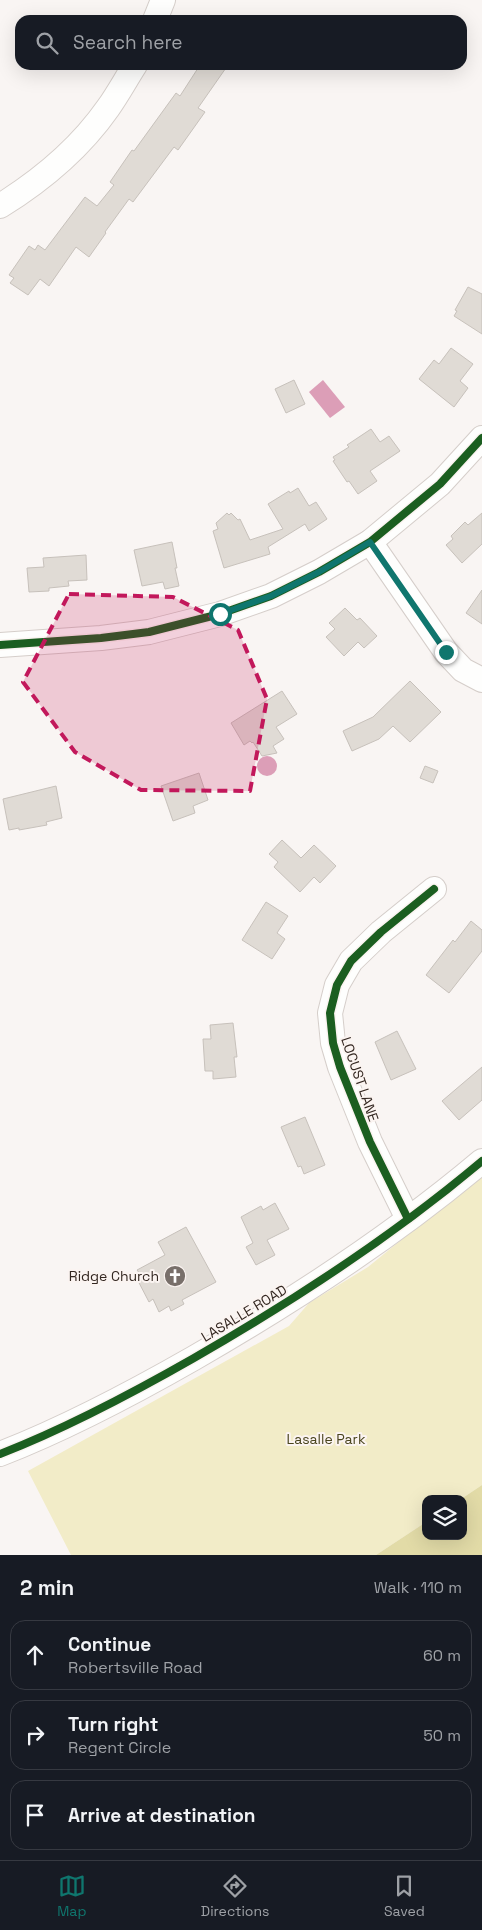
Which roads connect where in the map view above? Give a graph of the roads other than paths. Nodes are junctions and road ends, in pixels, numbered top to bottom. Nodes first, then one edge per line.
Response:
1 (163, 0) edge
2 (157, 15) edge
3 (132, 70) edge
4 (0, 206) edge
5 (482, 438) edge
6 (370, 542) junction
7 (0, 645) edge
8 (482, 680) edge
9 (434, 890) dead end
10 (482, 1161) edge
11 (408, 1219) junction
12 (0, 1454) edge

1 - 2 street
3 - 4 street
5 - 6 street
6 - 7 street
6 - 8 street
9 - 11 street, LOCUST LANE
10 - 11 street, LASALLE ROAD
11 - 12 street, LASALLE ROAD

